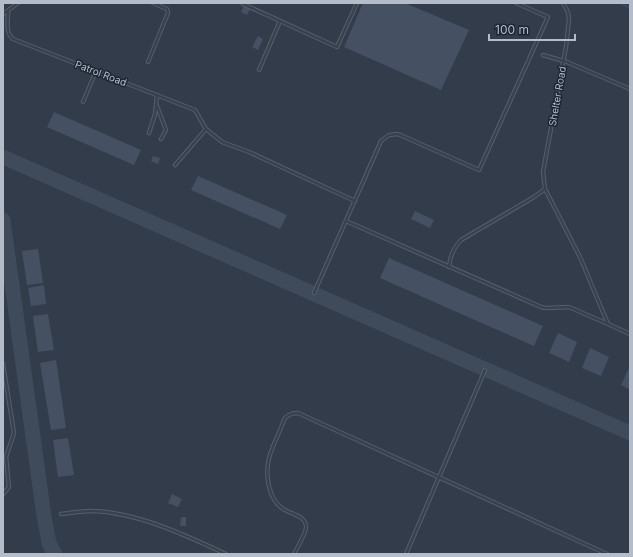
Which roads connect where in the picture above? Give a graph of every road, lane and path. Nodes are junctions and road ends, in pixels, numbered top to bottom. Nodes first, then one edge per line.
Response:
1 (18, 3) edge
2 (153, 3) edge
3 (243, 3) edge
4 (356, 3) edge
5 (516, 3) edge
6 (563, 3) edge
7 (8, 11) junction
8 (3, 14) edge
9 (280, 21) junction
10 (543, 55) dead end
11 (148, 62) dead end
12 (564, 62) junction
13 (259, 70) dead end
14 (96, 71) junction
15 (630, 89) edge
16 (157, 95) junction
17 (83, 102) dead end
18 (157, 105) junction
19 (206, 130) junction
20 (149, 133) dead end
21 (161, 139) dead end
22 (175, 165) dead end
23 (545, 189) junction
24 (355, 200) junction
25 (346, 221) junction
26 (449, 267) junction
27 (314, 293) dead end
28 (608, 324) junction
29 (630, 334) edge
30 (3, 364) edge
31 (486, 370) dead end
32 (440, 478) junction
33 (3, 494) edge
34 (61, 514) dead end
35 (226, 554) edge
36 (294, 554) edge
37 (406, 554) edge
38 (607, 554) edge

1 - 7 lane
2 - 11 lane
3 - 9 lane
4 - 9 lane
5 - 24 lane
6 - 12 lane, Shelter Road
7 - 8 lane
7 - 14 lane, Patrol Road
9 - 13 lane
10 - 12 lane
12 - 15 lane
12 - 23 lane, Shelter Road
14 - 16 lane, Patrol Road
14 - 17 lane
16 - 18 lane
16 - 19 lane, Patrol Road
18 - 20 lane
18 - 21 lane
19 - 22 lane
19 - 24 lane
23 - 26 lane
23 - 28 lane, Shelter Road
24 - 25 lane
25 - 26 lane
25 - 27 lane
26 - 28 lane
28 - 29 lane
30 - 33 lane
31 - 32 lane
32 - 36 lane
32 - 37 lane
32 - 38 lane
34 - 35 lane

